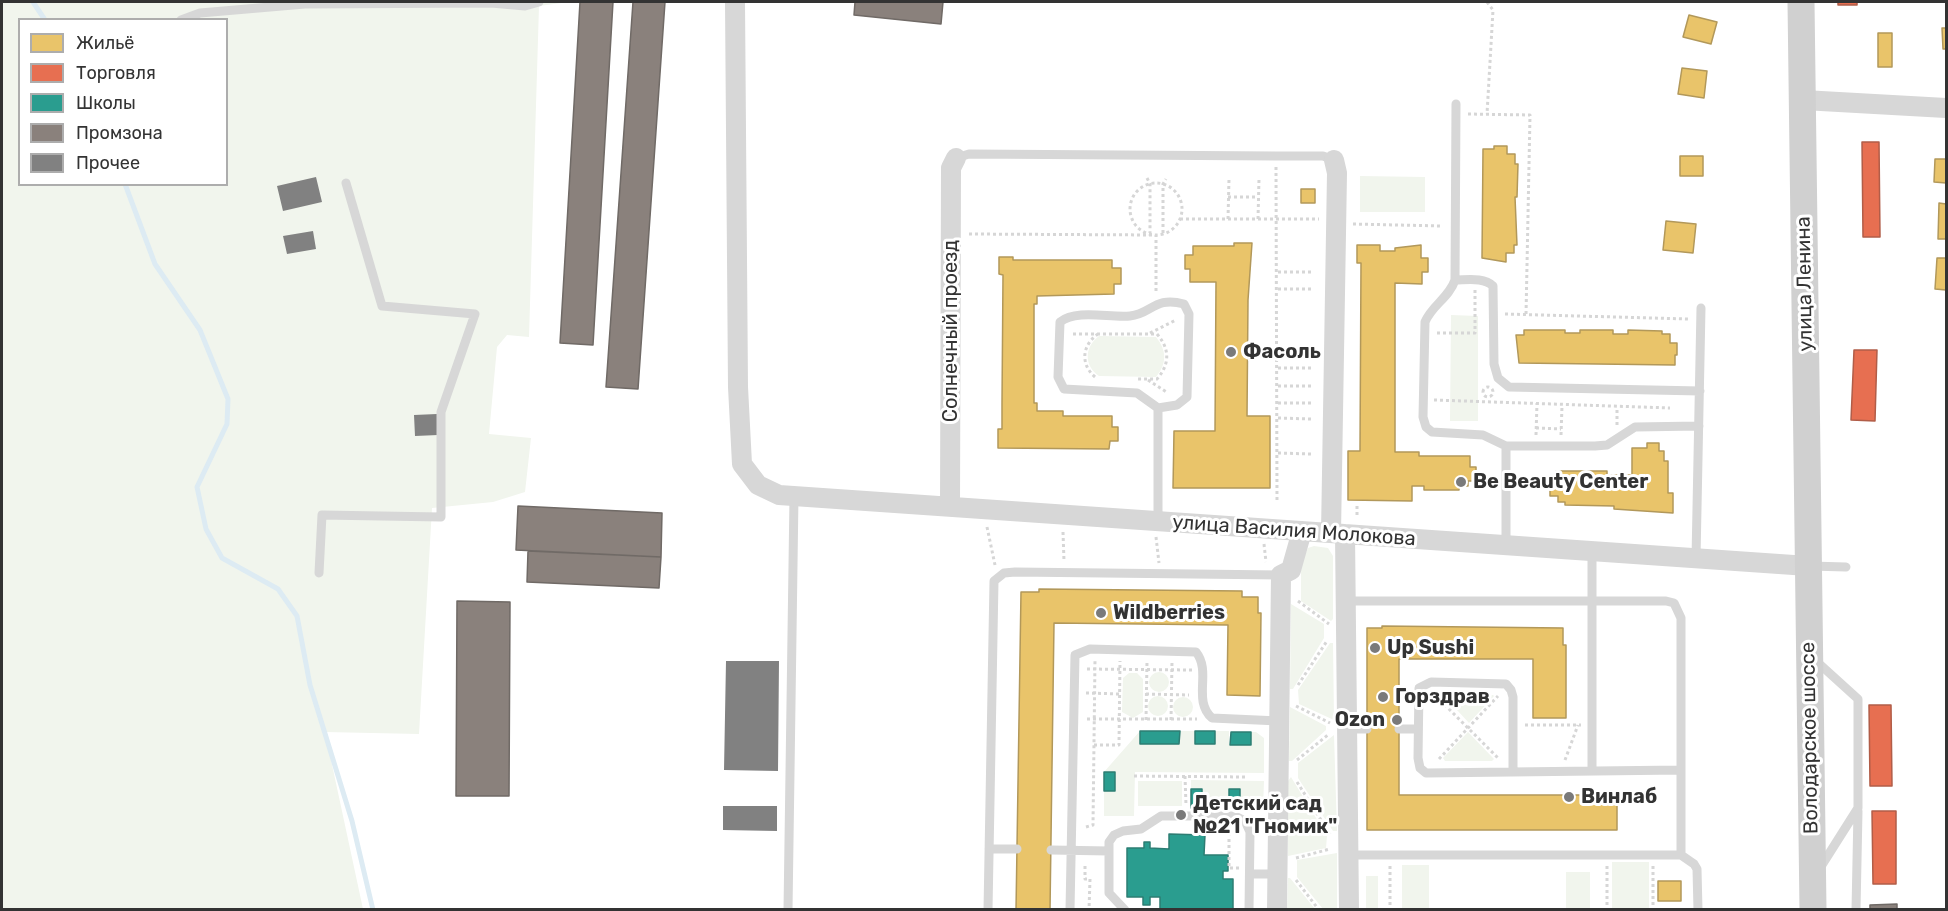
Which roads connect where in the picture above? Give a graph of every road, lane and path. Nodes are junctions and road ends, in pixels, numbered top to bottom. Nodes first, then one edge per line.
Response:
1 (539, 2) edge
2 (735, 2) edge
3 (1487, 2) edge
4 (1801, 2) edge
5 (186, 18) edge
6 (1803, 100) junction
7 (1947, 108) edge
8 (1456, 109) joint
9 (1487, 114) junction
10 (1276, 156) junction
11 (956, 158) joint
12 (1334, 160) joint
13 (1147, 178) dead end
14 (1166, 179) dead end
15 (1229, 179) dead end
16 (1259, 179) dead end
17 (346, 183) dead end
18 (1150, 184) junction
19 (1163, 184) junction
20 (1228, 196) junction
21 (1258, 197) junction
22 (1228, 219) dead end
23 (1258, 219) dead end
24 (951, 234) junction
25 (1150, 234) junction
26 (1163, 234) junction
27 (1156, 235) junction
28 (1278, 272) junction
29 (1311, 272) dead end
30 (1455, 280) junction
31 (1475, 280) junction
32 (1278, 289) junction
33 (1311, 289) dead end
34 (1156, 304) junction
35 (1701, 308) dead end
36 (1189, 314) junction
37 (1495, 314) junction
38 (1526, 315) junction
39 (1701, 319) junction
40 (1424, 333) junction
41 (1058, 334) junction
42 (1098, 334) junction
43 (1148, 334) junction
44 (1278, 350) junction
45 (1311, 350) dead end
46 (1278, 368) junction
47 (1311, 368) dead end
48 (1098, 379) dead end
49 (1131, 379) dead end
50 (1146, 379) junction
51 (1278, 386) junction
52 (1311, 386) dead end
53 (1537, 389) junction
54 (1617, 390) junction
55 (1671, 391) junction
56 (1700, 391) junction
57 (1487, 396) dead end
58 (1423, 400) junction
59 (1182, 402) junction
60 (1278, 403) junction
61 (1485, 403) junction
62 (1311, 404) dead end
63 (1537, 405) junction
64 (1562, 405) junction
65 (1617, 407) junction
66 (1158, 408) junction
67 (1670, 408) junction
68 (1278, 418) junction
69 (1311, 419) dead end
70 (1670, 426) junction
71 (1699, 426) junction
72 (1536, 428) junction
73 (1561, 429) junction
74 (1616, 439) junction
75 (1506, 446) junction
76 (1536, 446) junction
77 (1561, 446) junction
78 (1278, 453) junction
79 (1311, 454) dead end
80 (787, 495) junction
81 (1277, 501) dead end
82 (950, 507) junction
83 (1062, 514) junction
84 (1156, 521) junction
85 (986, 524) dead end
86 (1262, 528) junction
87 (1302, 531) junction
88 (1338, 534) junction
89 (1506, 545) junction
90 (1592, 551) junction
91 (1696, 558) junction
92 (1808, 566) junction
93 (1846, 567) dead end
94 (1064, 572) junction
95 (319, 573) dead end
96 (1160, 574) junction
97 (1275, 575) junction
98 (998, 578) junction
99 (1295, 600) dead end
100 (1346, 601) junction
101 (1592, 601) junction
102 (1330, 630) dead end
103 (1331, 635) dead end
104 (1095, 649) junction
105 (1121, 650) junction
106 (1147, 650) junction
107 (1172, 650) junction
108 (1809, 654) junction
109 (1073, 668) junction
110 (1095, 669) junction
111 (1120, 669) junction
112 (1146, 669) junction
113 (1172, 670) junction
114 (1202, 670) junction
115 (1425, 684) junction
116 (1507, 686) junction
117 (1295, 690) dead end
118 (1073, 693) junction
119 (1095, 693) junction
120 (1120, 694) junction
121 (1146, 694) junction
122 (1171, 695) junction
123 (1202, 695) junction
124 (1295, 697) dead end
125 (1205, 712) junction
126 (1072, 719) junction
127 (1095, 719) junction
128 (1119, 719) junction
129 (1146, 720) junction
130 (1171, 720) junction
131 (1279, 721) junction
132 (1513, 725) junction
133 (1578, 725) junction
134 (1592, 725) junction
135 (1468, 728) junction
136 (1399, 729) dead end
137 (1418, 729) junction
138 (1094, 745) junction
139 (1293, 763) dead end
140 (1512, 771) junction
141 (1561, 771) junction
142 (1592, 771) junction
143 (1681, 771) junction
144 (1426, 774) junction
145 (1134, 776) dead end
146 (1293, 776) dead end
147 (1185, 777) junction
148 (1245, 777) dead end
149 (1858, 808) junction
150 (1186, 816) junction
151 (1229, 816) junction
152 (989, 849) junction
153 (1017, 849) dead end
154 (1051, 850) dead end
155 (1070, 850) junction
156 (1086, 850) junction
157 (1109, 851) junction
158 (1348, 855) junction
159 (1390, 855) junction
160 (1606, 855) junction
161 (1653, 855) junction
162 (1681, 855) junction
163 (1292, 859) dead end
164 (1250, 871) junction
165 (1284, 874) junction
166 (1813, 880) junction
167 (788, 909) edge
168 (988, 909) edge
169 (1070, 909) edge
170 (1089, 909) edge
171 (1125, 909) edge
172 (1249, 909) edge
173 (1277, 909) edge
174 (1319, 909) edge
175 (1349, 909) edge
176 (1390, 909) edge
177 (1606, 909) edge
178 (1653, 909) edge
179 (1698, 909) edge
180 (1813, 909) edge
181 (1856, 909) edge

1 - 5 lane
2 - 80 street
3 - 9 path
4 - 6 main road, улица Ленина
6 - 7 street
6 - 92 main road, улица Ленина
8 - 9 path
8 - 30 lane
9 - 38 path
10 - 11 lane
10 - 12 lane
10 - 28 path
11 - 24 street, Солнечный проезд
12 - 88 street
13 - 18 path
14 - 19 path
15 - 20 path
16 - 21 path
17 - 95 lane
18 - 19 path
18 - 25 path
18 - 25 path
19 - 26 path
19 - 26 path
20 - 21 path
20 - 22 path
21 - 23 path
24 - 27 path
24 - 82 street, Солнечный проезд
25 - 27 path
26 - 27 path
27 - 34 path
28 - 29 path
28 - 32 path
30 - 31 lane
30 - 40 lane
31 - 37 lane
31 - 40 path
32 - 33 path
32 - 44 path
34 - 36 lane
34 - 41 lane
35 - 39 lane
36 - 43 path
36 - 59 lane
37 - 38 path
37 - 53 lane
38 - 39 path
39 - 56 lane
40 - 58 lane
41 - 42 path
41 - 66 lane
42 - 43 path
42 - 48 path
43 - 50 path
44 - 45 path
44 - 46 path
46 - 47 path
46 - 51 path
49 - 50 path
50 - 59 path
51 - 52 path
51 - 60 path
53 - 54 lane
53 - 63 path
54 - 55 lane
54 - 65 path
55 - 56 lane
55 - 67 path
56 - 71 lane
57 - 61 path
58 - 61 path
58 - 75 lane
59 - 66 lane
60 - 62 path
60 - 68 path
61 - 63 path
63 - 64 path
63 - 72 path
64 - 65 path
64 - 73 path
65 - 67 path
65 - 74 path
66 - 84 lane
67 - 70 path
68 - 69 path
68 - 78 path
70 - 71 lane
70 - 74 lane
71 - 91 lane
72 - 73 path
72 - 76 path
73 - 77 path
74 - 77 lane
75 - 76 lane
75 - 89 lane
76 - 77 lane
78 - 79 path
78 - 81 path
80 - 82 street, улица Василия Молокова
80 - 167 lane
82 - 83 street, улица Василия Молокова
83 - 84 street, улица Василия Молокова
83 - 94 path
84 - 86 street, улица Василия Молокова
84 - 96 path
85 - 98 path
86 - 87 street, улица Василия Молокова
86 - 97 path
87 - 88 street, улица Василия Молокова
87 - 97 street
88 - 89 street, улица Василия Молокова
88 - 100 street
89 - 90 street, улица Василия Молокова
90 - 91 street, улица Василия Молокова
90 - 101 lane
91 - 92 street, улица Василия Молокова
92 - 93 lane
92 - 108 main road, Володарское шоссе
94 - 96 lane
94 - 98 lane
96 - 97 lane
97 - 131 street
98 - 152 lane
99 - 102 path
100 - 101 lane
100 - 158 street
101 - 134 lane
101 - 143 lane
103 - 117 path
104 - 105 lane
104 - 109 lane
104 - 110 path
105 - 106 lane
105 - 111 path
106 - 107 lane
106 - 112 path
107 - 113 path
107 - 114 lane
108 - 149 lane
108 - 166 main road, Володарское шоссе
109 - 110 path
109 - 118 lane
110 - 111 path
110 - 119 path
111 - 112 path
111 - 120 path
112 - 113 path
112 - 121 path
113 - 114 path
113 - 122 path
114 - 123 lane
115 - 116 lane
115 - 135 path
115 - 137 lane
116 - 132 lane
116 - 135 path
118 - 119 path
118 - 126 lane
119 - 120 path
119 - 127 path
120 - 128 path
121 - 122 path
121 - 129 path
122 - 123 path
122 - 130 path
123 - 125 lane
124 - 139 path
125 - 130 path
125 - 131 lane
126 - 127 path
126 - 155 lane
127 - 128 path
127 - 138 path
128 - 129 path
128 - 138 path
129 - 130 path
131 - 165 street
132 - 133 path
132 - 140 lane
133 - 134 path
133 - 141 path
134 - 142 lane
135 - 140 path
135 - 144 path
136 - 137 lane
137 - 144 lane
138 - 156 path
140 - 141 lane
140 - 144 lane
141 - 142 lane
142 - 143 lane
143 - 162 lane
145 - 147 path
146 - 163 path
147 - 148 path
147 - 150 path
149 - 166 lane
149 - 181 lane
150 - 151 lane
150 - 157 lane
151 - 164 lane
151 - 164 path
152 - 153 lane
152 - 168 lane
154 - 155 lane
155 - 156 lane
155 - 169 lane
156 - 157 lane
156 - 170 path
157 - 171 lane
158 - 159 lane
158 - 175 street
159 - 160 lane
159 - 176 path
160 - 161 lane
160 - 177 path
161 - 162 lane
161 - 178 path
162 - 179 lane
164 - 165 lane
164 - 172 lane
165 - 173 street
165 - 174 path
166 - 180 main road, Володарское шоссе

